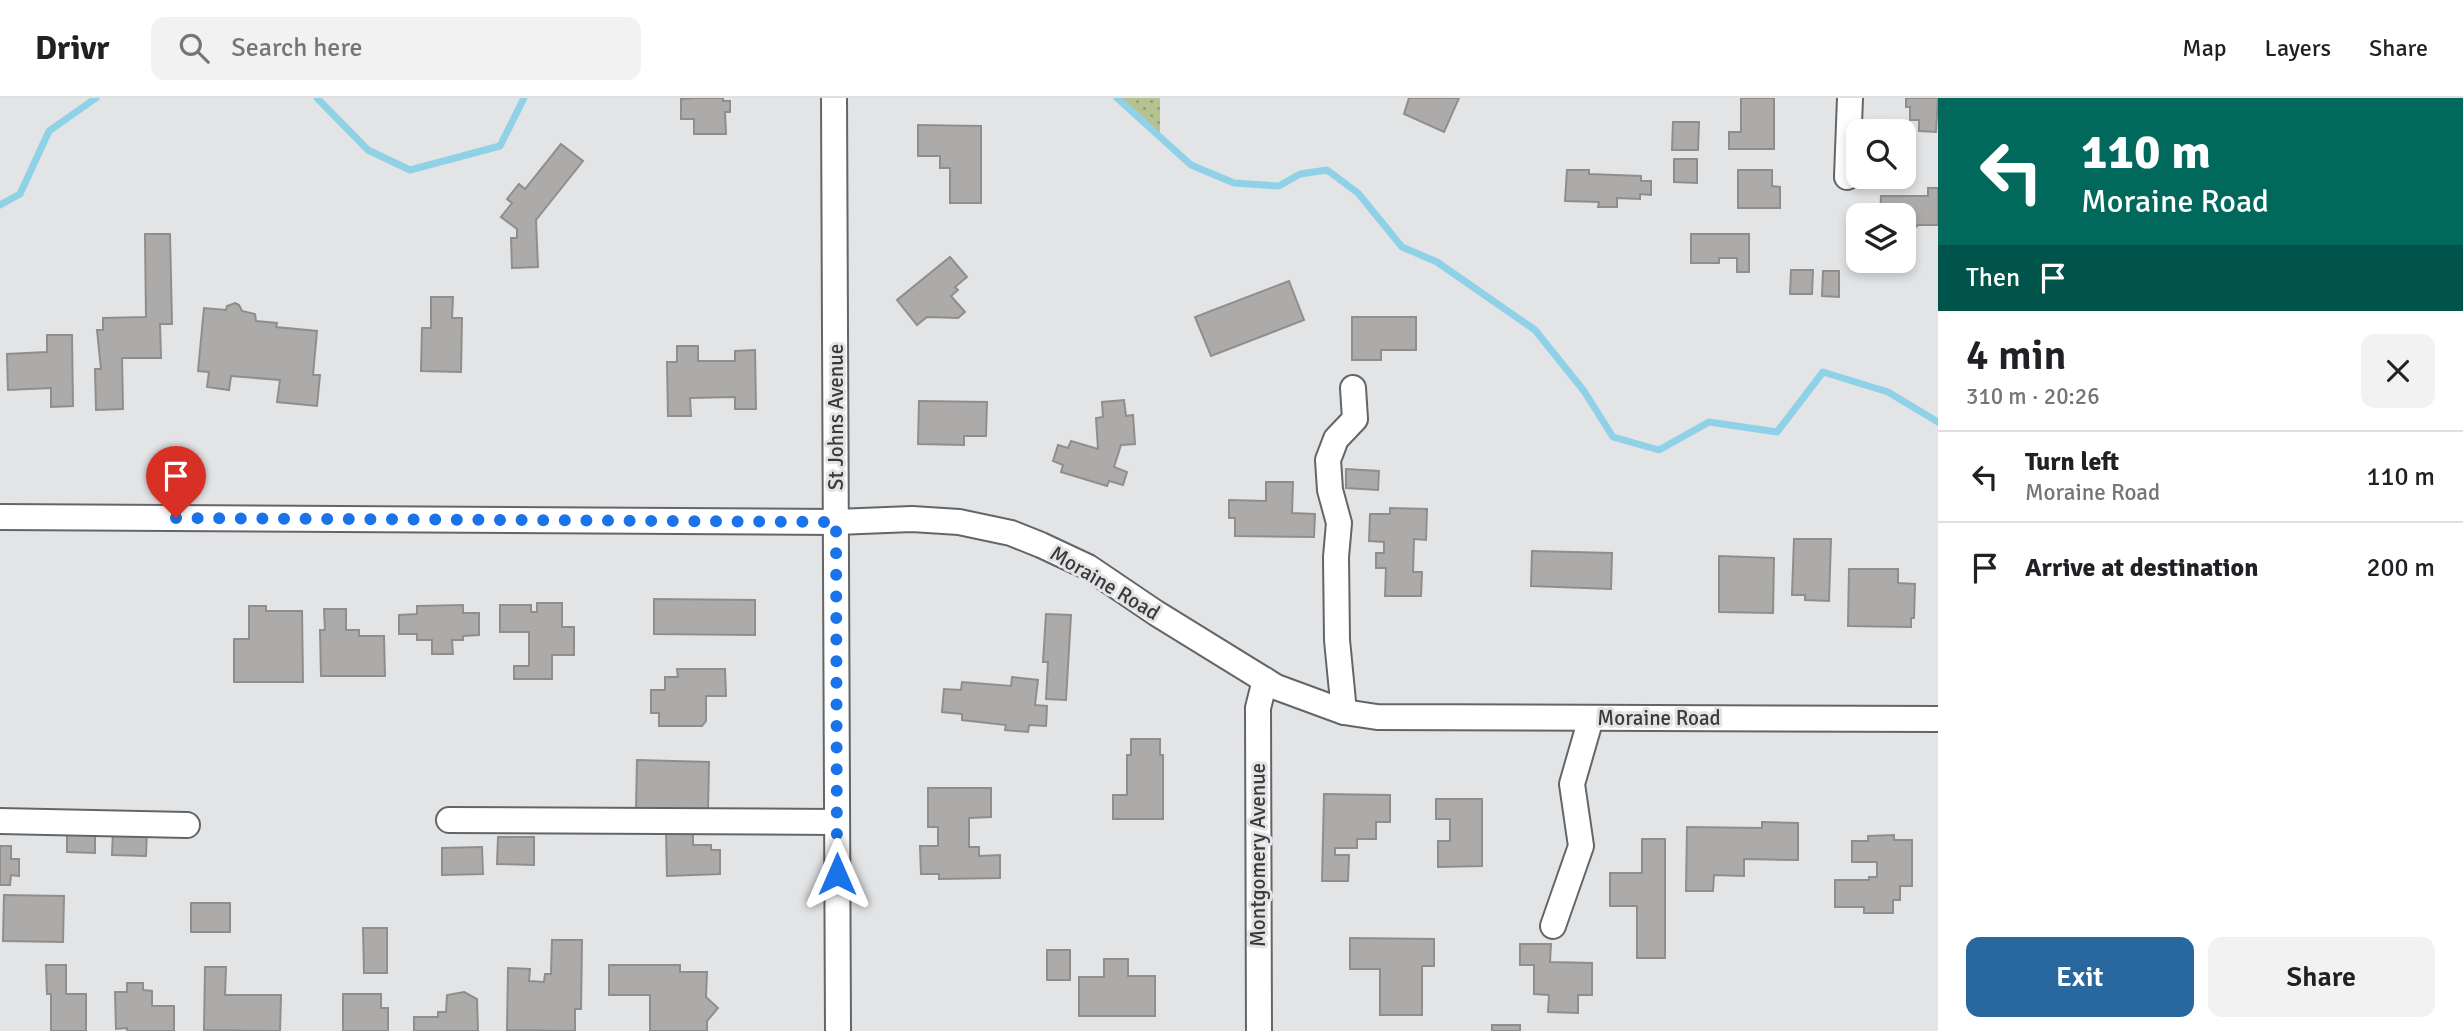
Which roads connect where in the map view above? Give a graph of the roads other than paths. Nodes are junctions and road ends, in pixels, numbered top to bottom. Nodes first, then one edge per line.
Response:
1 (834, 98) edge
2 (1850, 98) edge
3 (1849, 119) edge
4 (1353, 388) dead end
5 (0, 517) edge
6 (836, 522) junction
7 (1265, 680) junction
8 (1344, 712) junction
9 (1591, 718) junction
10 (1938, 719) edge
11 (449, 820) dead end
12 (0, 821) edge
13 (837, 822) junction
14 (187, 825) dead end
15 (1553, 926) dead end
16 (838, 1031) edge
17 (1259, 1031) edge

1 - 6 street, St Johns Avenue
2 - 3 street
4 - 8 street
5 - 6 street, Moraine Road
6 - 7 street, Moraine Road
6 - 13 street, St Johns Avenue
7 - 8 street, Moraine Road
7 - 17 street, Montgomery Avenue
8 - 9 street, Moraine Road
9 - 10 street, Moraine Road
9 - 15 street
11 - 13 street
12 - 14 street
13 - 16 street, St Johns Avenue

